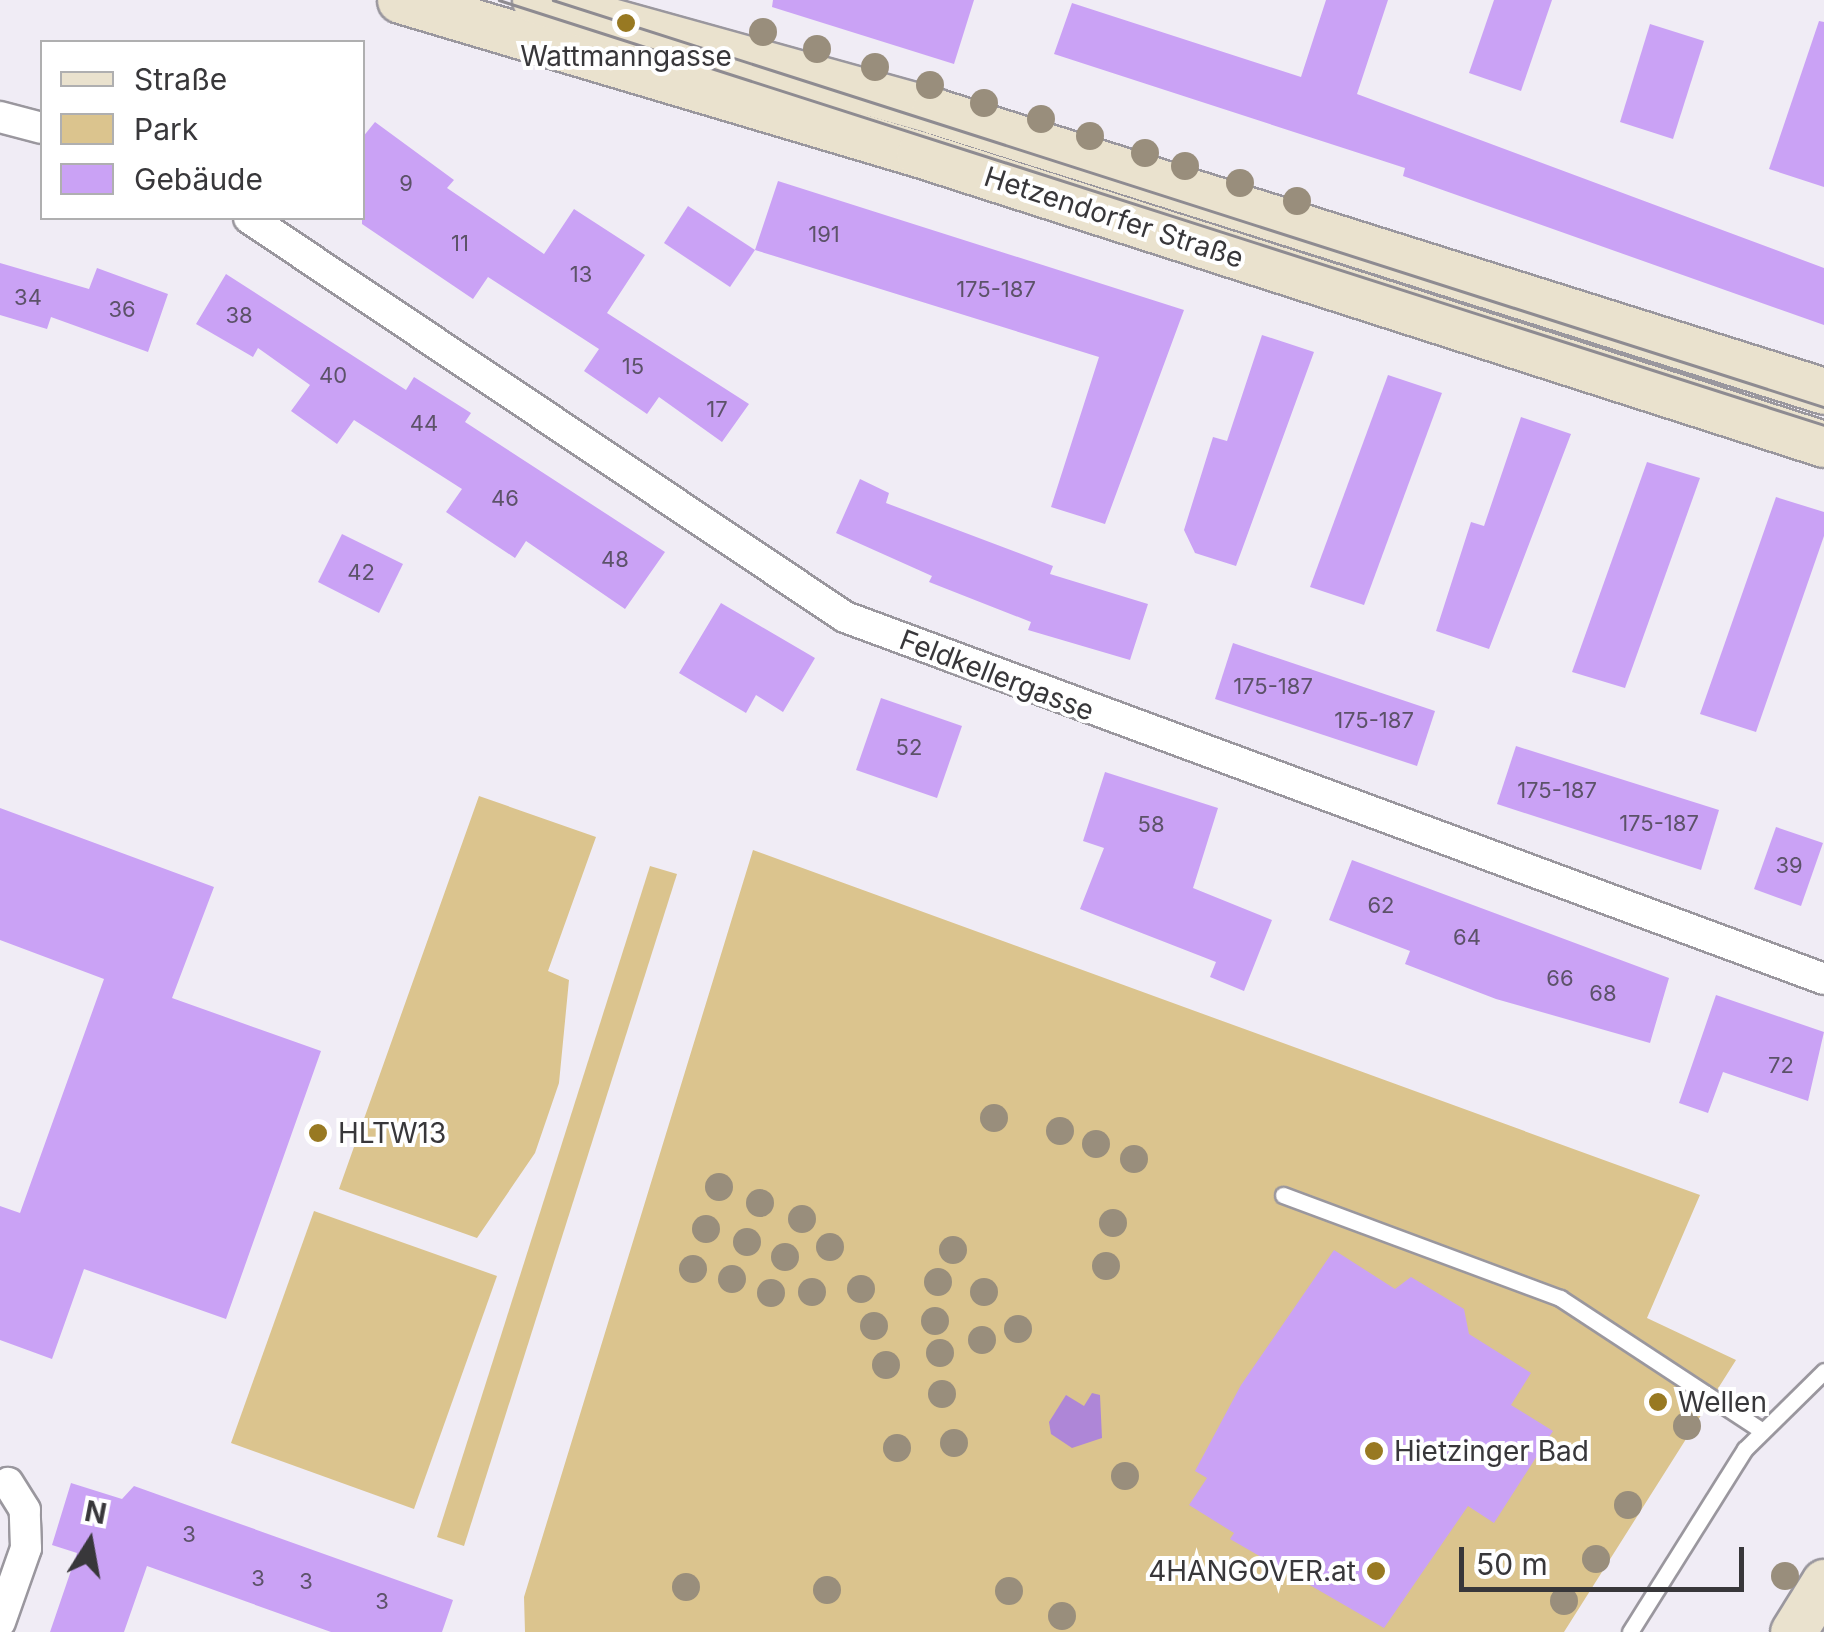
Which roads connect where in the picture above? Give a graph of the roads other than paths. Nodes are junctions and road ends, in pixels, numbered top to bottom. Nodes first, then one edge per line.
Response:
1 (404, 0) edge
2 (535, 0) edge
3 (0, 117) edge
4 (40, 127) edge
5 (252, 220) edge
6 (1824, 390) edge
7 (1824, 444) edge
8 (1824, 979) edge
9 (1283, 1195) dead end
10 (1824, 1371) edge
11 (1761, 1430) junction
12 (8, 1483) dead end
13 (1824, 1582) edge
14 (0, 1622) edge
15 (1630, 1632) edge
16 (1793, 1632) edge

1 - 7 main road, Hetzendorfer Straße
2 - 6 main road, Hetzendorfer Straße
3 - 4 street
5 - 8 street, Feldkellergasse
9 - 11 lane
10 - 11 lane
11 - 15 lane
12 - 14 street
13 - 16 main road

